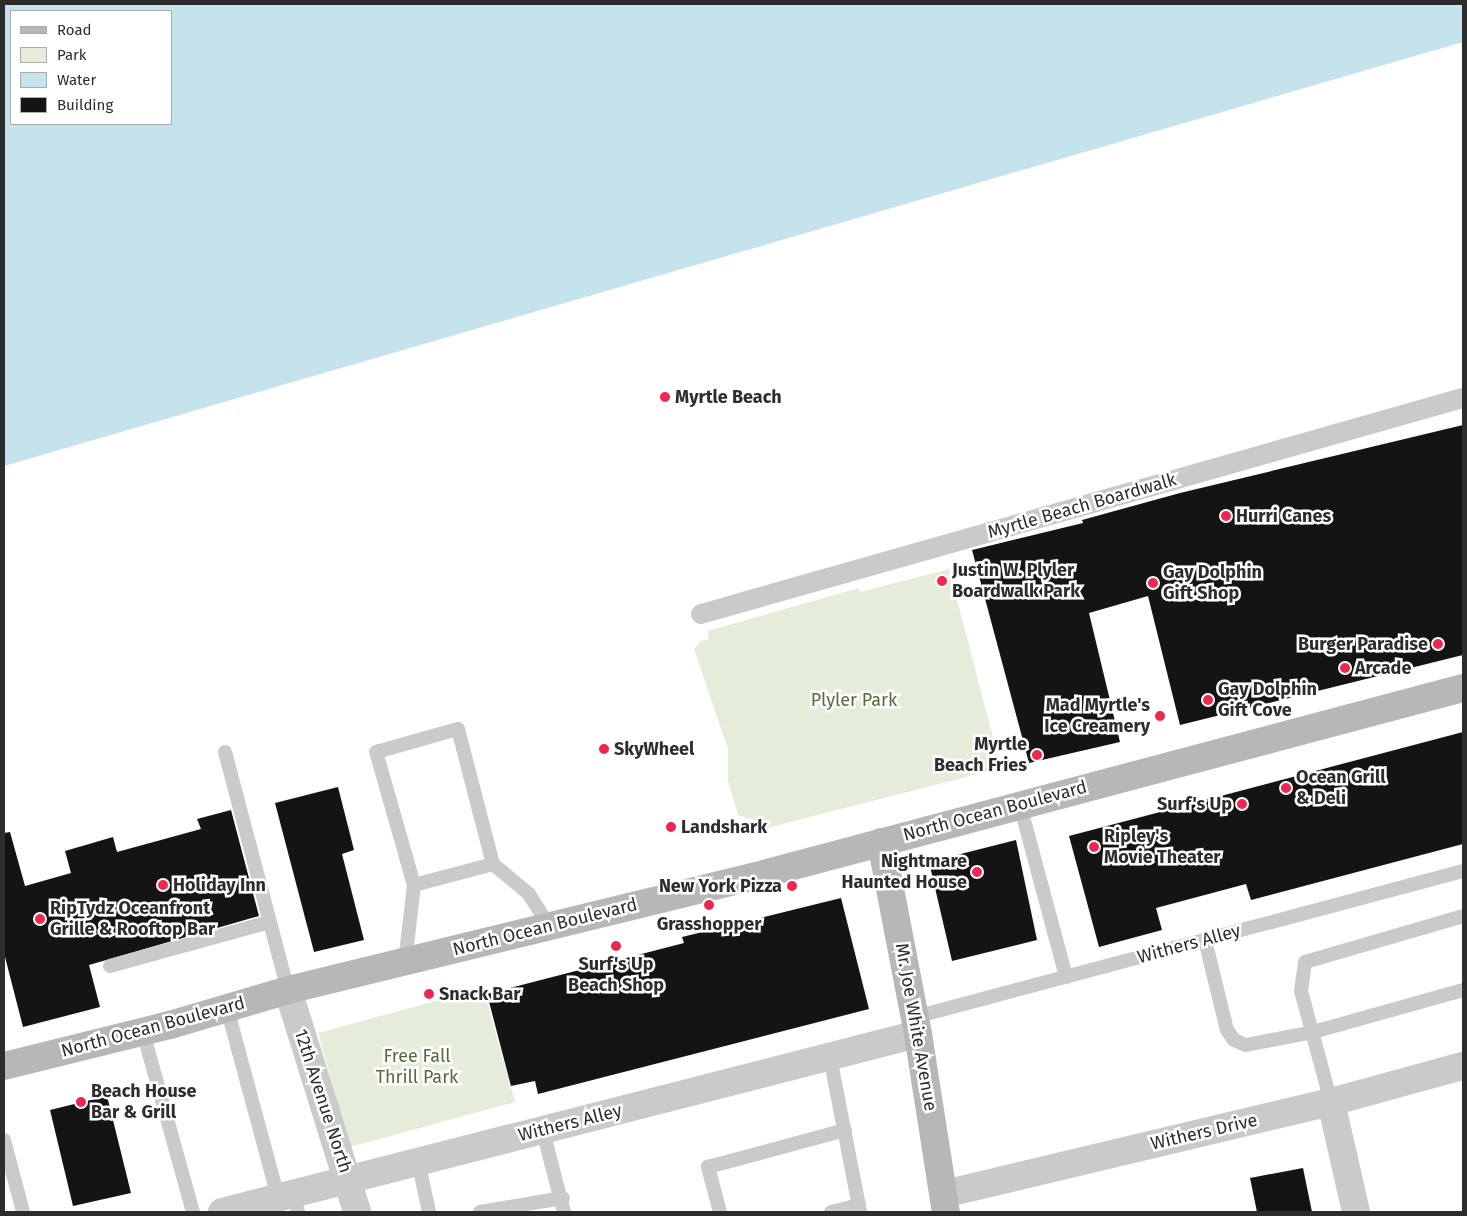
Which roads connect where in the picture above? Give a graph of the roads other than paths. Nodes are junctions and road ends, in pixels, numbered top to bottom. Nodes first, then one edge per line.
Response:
1 (1463, 398) edge
2 (701, 614) dead end
3 (1463, 688) edge
4 (225, 752) dead end
5 (1020, 804) junction
6 (881, 842) junction
7 (493, 864) junction
8 (1463, 871) edge
9 (414, 886) junction
10 (1463, 916) edge
11 (270, 922) junction
12 (549, 926) junction
13 (1205, 940) junction
14 (405, 962) junction
15 (110, 966) dead end
16 (1066, 977) junction
17 (288, 990) junction
18 (1463, 990) edge
19 (227, 1008) junction
20 (917, 1025) junction
21 (143, 1032) junction
22 (1313, 1032) junction
23 (830, 1057) junction
24 (4, 1066) edge
25 (1463, 1066) edge
26 (1331, 1102) junction
27 (845, 1130) junction
28 (543, 1131) junction
29 (4, 1140) edge
30 (418, 1161) junction
31 (348, 1178) junction
32 (290, 1201) edge
33 (945, 1203) edge
34 (564, 1205) edge
35 (860, 1209) edge
36 (23, 1212) edge
37 (193, 1212) edge
38 (222, 1212) edge
39 (358, 1212) edge
40 (429, 1212) edge
41 (480, 1212) edge
42 (720, 1212) edge
43 (831, 1212) edge
44 (1356, 1212) edge

1 - 2 street, Myrtle Beach Boardwalk
3 - 5 main road, North Ocean Boulevard
4 - 11 lane
5 - 6 main road, North Ocean Boulevard
5 - 16 lane
6 - 12 main road, North Ocean Boulevard
6 - 20 main road, Mr. Joe White Avenue
7 - 9 lane
7 - 9 lane
7 - 12 lane
8 - 13 lane, Withers Alley
9 - 14 lane
10 - 22 lane
11 - 15 lane
11 - 17 lane
12 - 14 main road, North Ocean Boulevard
13 - 16 lane, Withers Alley
13 - 22 lane
14 - 17 main road, North Ocean Boulevard
16 - 20 lane, Withers Alley
17 - 19 main road, North Ocean Boulevard
17 - 31 street, 12th Avenue North
18 - 22 lane
19 - 21 main road, North Ocean Boulevard
19 - 32 lane
20 - 23 street, Withers Alley
20 - 33 main road, Mr. Joe White Avenue
21 - 24 main road, North Ocean Boulevard
21 - 37 lane
22 - 26 lane
23 - 27 lane
23 - 28 street, Withers Alley
25 - 26 street, Withers Drive
26 - 33 street, Withers Drive
26 - 44 street
27 - 35 lane
27 - 42 lane
28 - 30 street, Withers Alley
28 - 34 lane
29 - 36 lane
30 - 31 street, Withers Alley
30 - 40 lane
31 - 32 street, Withers Alley
31 - 39 street, 12th Avenue North
32 - 38 street, Withers Alley
34 - 41 lane
35 - 43 lane

